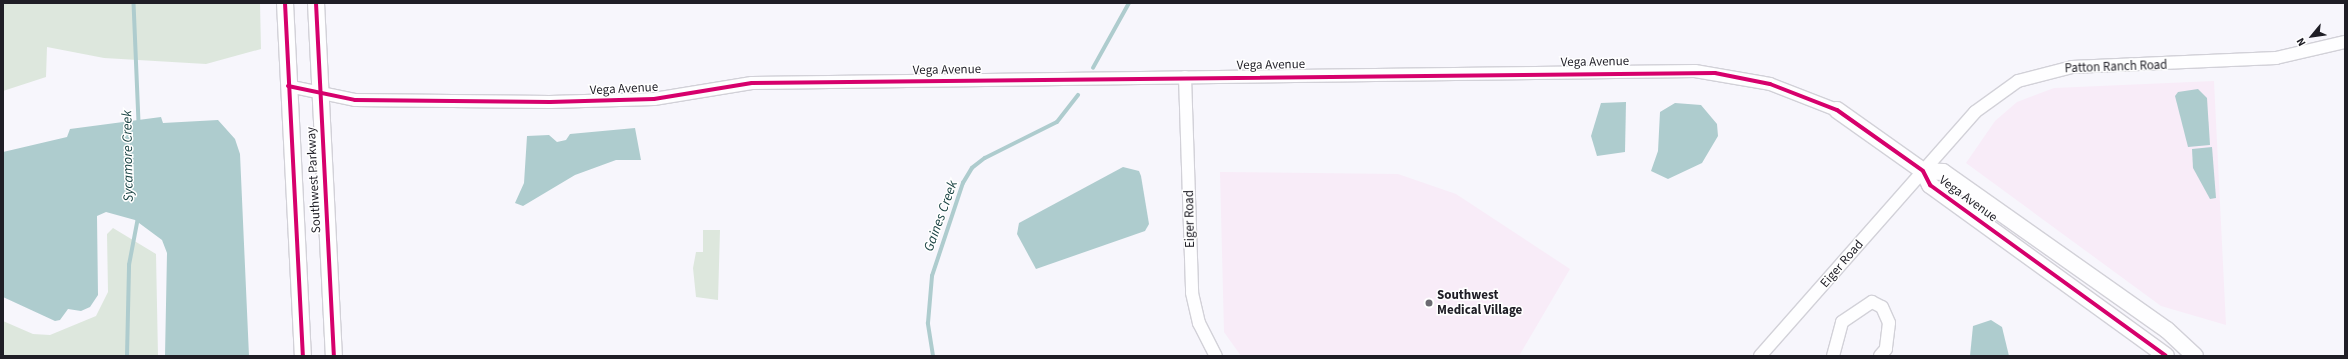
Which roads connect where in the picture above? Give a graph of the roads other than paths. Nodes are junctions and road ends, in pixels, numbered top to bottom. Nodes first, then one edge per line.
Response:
1 (285, 3) edge
2 (316, 3) edge
3 (2345, 42) edge
4 (1186, 77) junction
5 (288, 86) junction
6 (319, 90) junction
7 (1837, 110) joint
8 (1923, 171) junction
9 (303, 356) edge
10 (334, 356) edge
11 (1216, 356) edge
12 (1760, 356) edge
13 (1833, 356) edge
14 (1880, 356) edge
15 (2166, 356) edge
16 (2195, 356) edge

1 - 5 street, Southwest Parkway
2 - 6 street, Southwest Parkway
3 - 8 street, Patton Ranch Road
4 - 6 street, Vega Avenue
4 - 7 street, Vega Avenue
4 - 11 street, Eiger Road
5 - 6 street, Vega Avenue
5 - 9 street, Southwest Parkway
6 - 10 street, Southwest Parkway
7 - 8 street, Vega Avenue
8 - 12 street, Eiger Road
8 - 15 street, Vega Avenue
8 - 16 street, Vega Avenue
13 - 14 street

